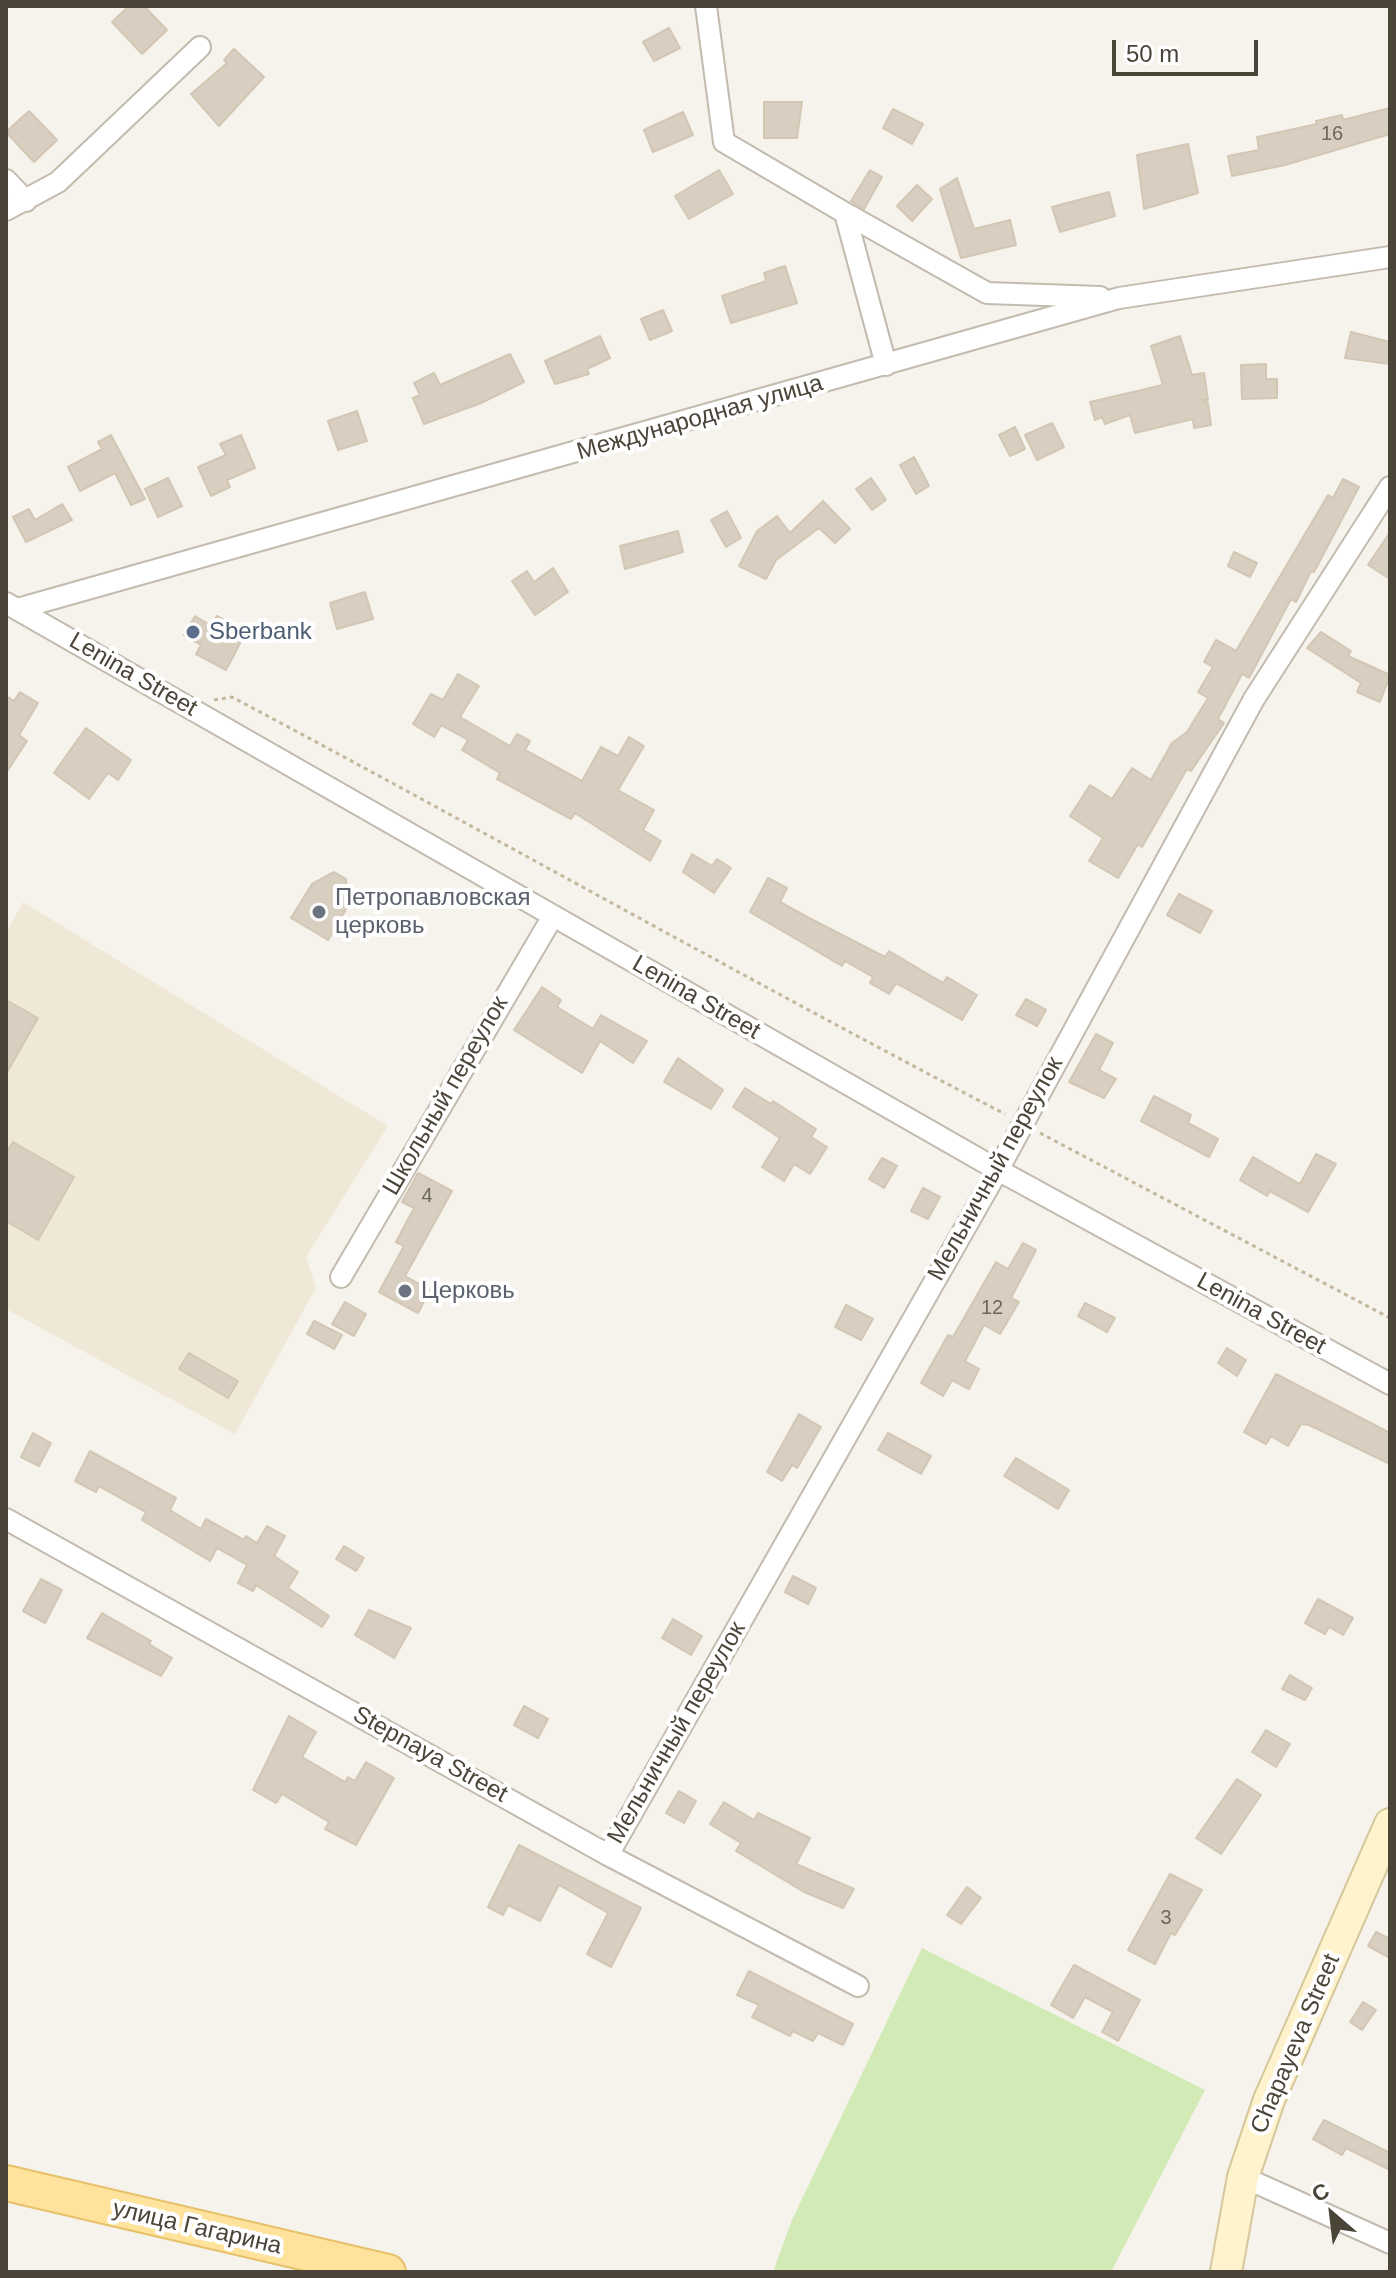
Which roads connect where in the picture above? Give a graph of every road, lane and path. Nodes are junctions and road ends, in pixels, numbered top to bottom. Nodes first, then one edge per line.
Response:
1 (706, 6) edge
2 (200, 47) dead end
3 (6, 180) edge
4 (26, 201) junction
5 (6, 210) edge
6 (845, 213) junction
7 (1390, 257) edge
8 (1119, 298) junction
9 (886, 365) junction
10 (1390, 487) edge
11 (12, 606) edge
12 (187, 706) junction
13 (553, 916) junction
14 (1023, 1124) junction
15 (998, 1170) junction
16 (341, 1277) dead end
17 (1390, 1318) edge
18 (1390, 1384) edge
19 (6, 1519) edge
20 (1390, 1824) edge
21 (608, 1855) junction
22 (858, 1986) dead end
23 (1243, 2177) junction
24 (6, 2183) edge
25 (1390, 2243) edge
26 (388, 2272) edge
27 (1226, 2272) edge

1 - 6 street
2 - 4 street
3 - 4 street
4 - 5 street
6 - 8 street
6 - 9 street
7 - 8 street, Международная улица
8 - 9 street, Международная улица
9 - 11 street, Международная улица
10 - 14 street, Мельничный переулок
11 - 12 street, Lenina Street
12 - 13 street, Lenina Street
12 - 14 path
13 - 15 street, Lenina Street
13 - 16 street, Школьный переулок
14 - 15 street, Мельничный переулок
14 - 17 path
15 - 18 street, Lenina Street
15 - 21 street, Мельничный переулок
19 - 21 street, Stepnaya Street
20 - 23 main road, Chapayeva Street
21 - 22 street, Stepnaya Street
23 - 25 street
23 - 27 main road, Chapayeva Street
24 - 26 main road, улица Гагарина

